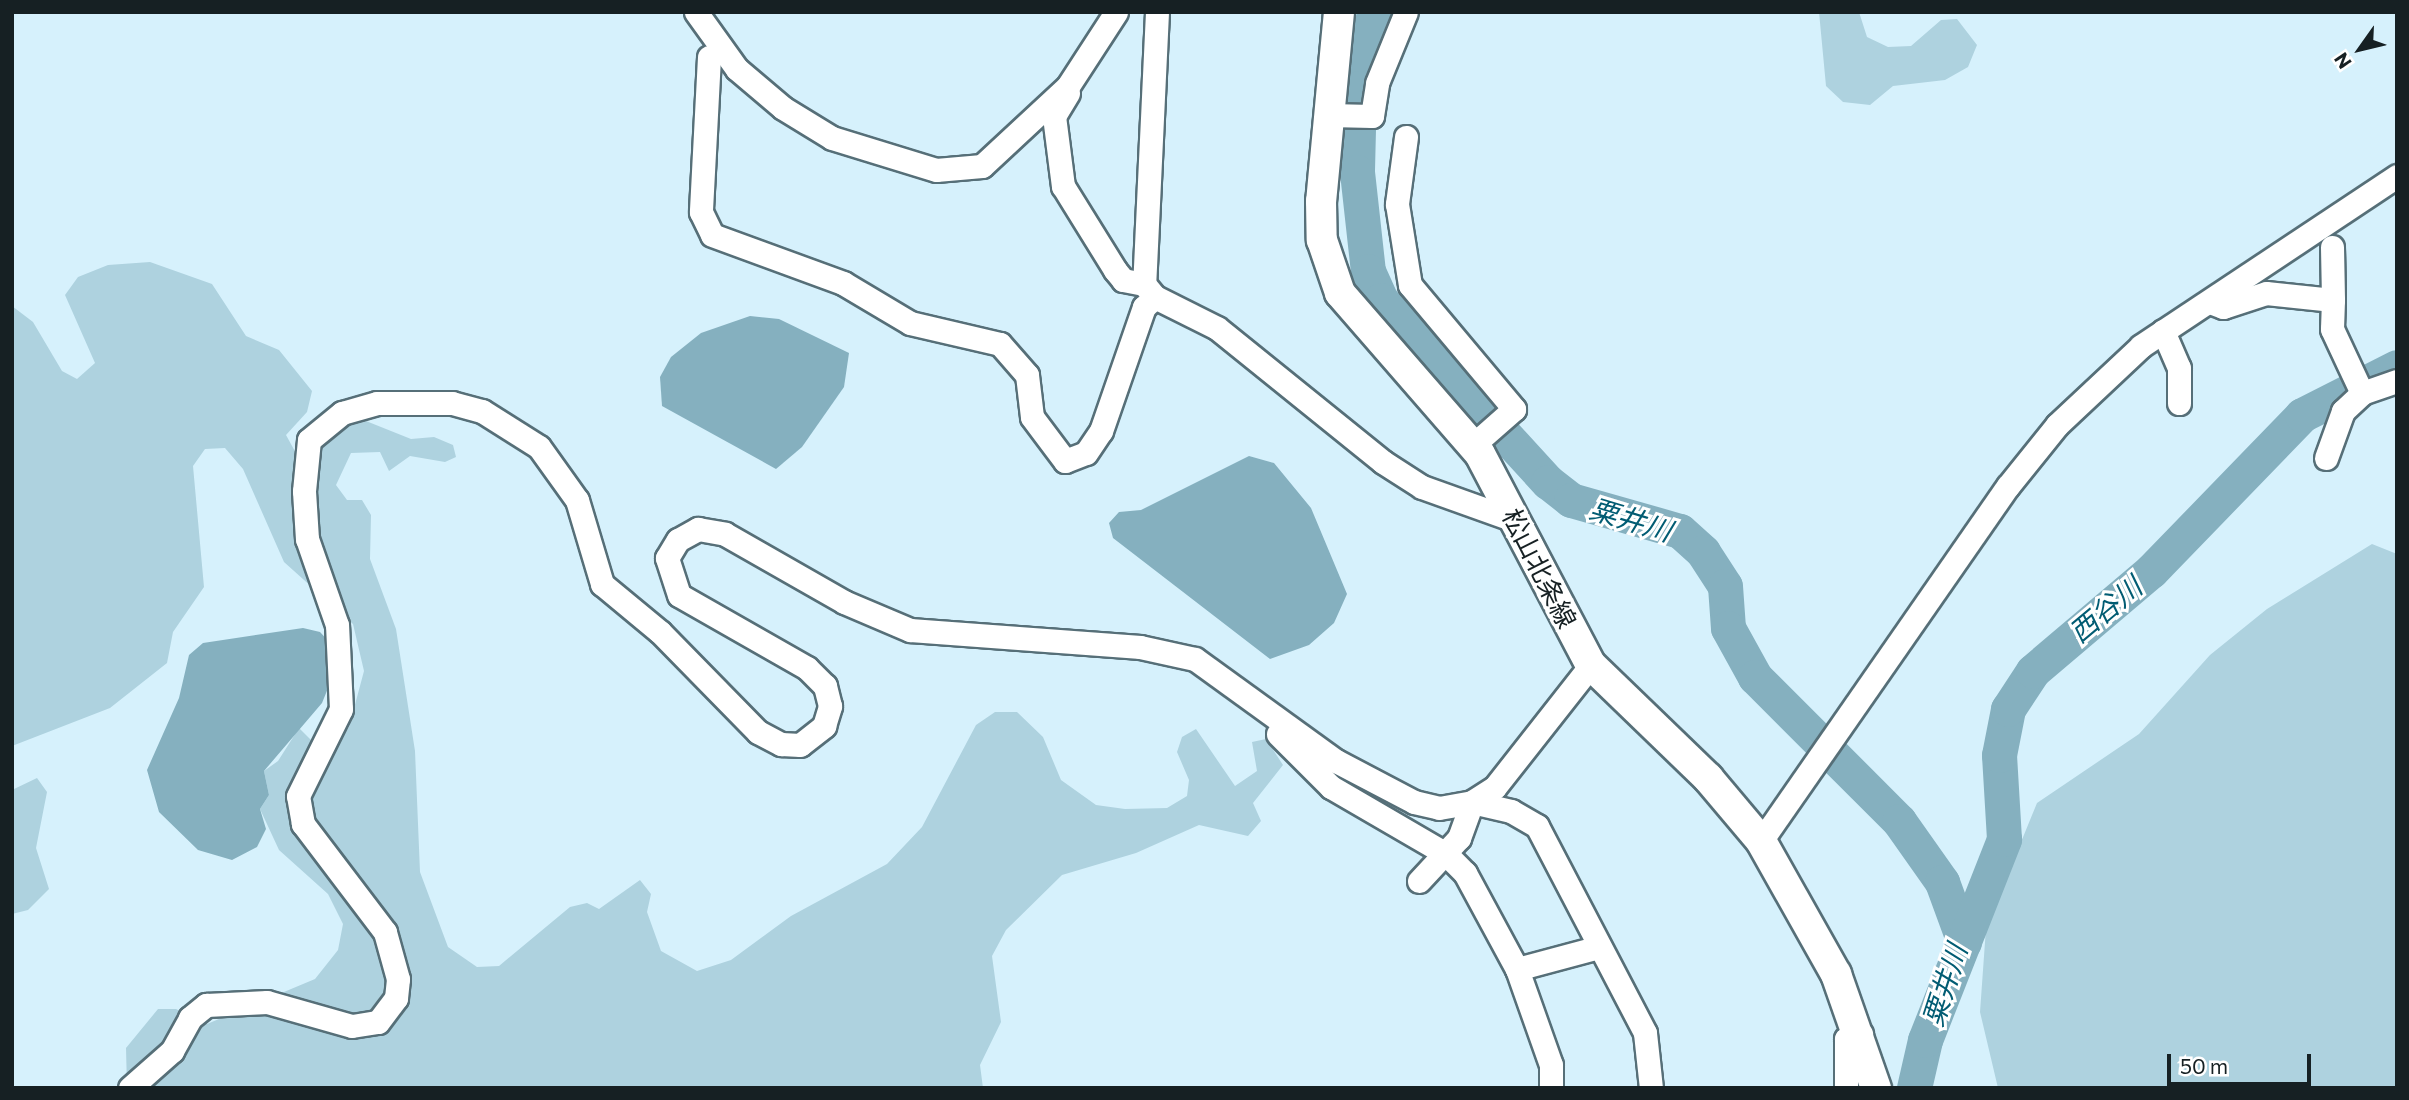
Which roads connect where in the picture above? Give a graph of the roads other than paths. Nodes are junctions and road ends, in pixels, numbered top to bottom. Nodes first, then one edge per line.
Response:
1 (686, 12) edge
2 (696, 12) edge
3 (1116, 12) edge
4 (1157, 12) edge
5 (1339, 12) edge
6 (1406, 12) edge
7 (709, 57) junction
8 (1068, 86) junction
9 (758, 89) junction
10 (1348, 116) junction
11 (1406, 137) dead end
12 (2397, 176) edge
13 (2332, 247) dead end
14 (1149, 291) junction
15 (2207, 300) junction
16 (2333, 300) junction
17 (2163, 331) junction
18 (2397, 381) edge
19 (2358, 386) junction
20 (2179, 404) dead end
21 (1481, 438) junction
22 (2326, 458) dead end
23 (1517, 521) junction
24 (1591, 665) junction
25 (1266, 714) junction
26 (1344, 765) junction
27 (1331, 787) junction
28 (1472, 802) junction
29 (1761, 841) junction
30 (1446, 854) junction
31 (1419, 881) dead end
32 (1599, 947) junction
33 (1517, 970) junction
34 (1861, 1034) junction
35 (130, 1088) edge
36 (1551, 1088) edge
37 (1651, 1088) edge
38 (1846, 1088) edge
39 (1876, 1088) edge

1 - 7 street
2 - 9 street
3 - 8 street
4 - 14 street
5 - 10 main road, 松山北条線
6 - 10 street
7 - 9 street
7 - 14 street
8 - 9 street
8 - 14 street
10 - 21 main road, 松山北条線
11 - 21 street
12 - 15 street
13 - 16 street
14 - 23 street
15 - 16 street
15 - 17 street
16 - 19 street
17 - 20 street
17 - 29 street
18 - 19 street
19 - 22 street
21 - 23 main road, 松山北条線
23 - 24 main road, 松山北条線
24 - 28 street
24 - 29 main road, 松山北条線
25 - 26 street
25 - 27 street
25 - 35 street
26 - 27 street
26 - 28 street
27 - 30 street
28 - 30 street
28 - 32 street
29 - 34 main road, 松山北条線
30 - 31 street
30 - 33 street
32 - 33 street
32 - 37 street
33 - 36 street
34 - 38 street
34 - 39 main road, 松山北条線

